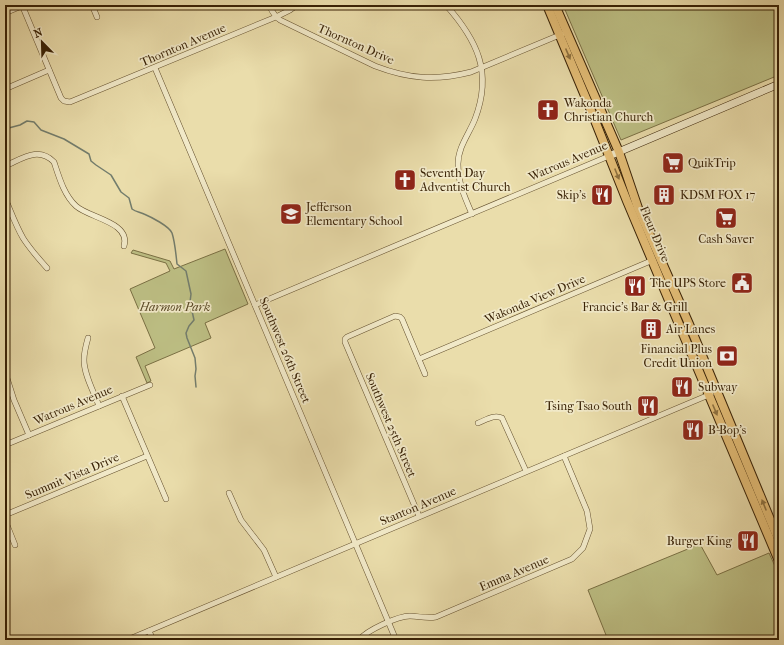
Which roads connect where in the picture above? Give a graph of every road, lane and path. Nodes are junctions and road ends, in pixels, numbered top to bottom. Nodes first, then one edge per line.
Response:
1 (23, 5) edge
2 (92, 5) edge
3 (269, 5) edge
4 (297, 5) edge
5 (446, 5) edge
6 (547, 5) edge
7 (555, 5) edge
8 (5, 13) edge
9 (97, 17) dead end
10 (276, 17) junction
11 (563, 33) junction
12 (155, 68) junction
13 (482, 68) junction
14 (49, 70) junction
15 (779, 84) edge
16 (5, 89) edge
17 (619, 152) junction
18 (609, 156) junction
19 (5, 166) edge
20 (5, 198) edge
21 (472, 214) junction
22 (124, 246) dead end
23 (656, 259) junction
24 (46, 268) dead end
25 (255, 306) junction
26 (88, 338) dead end
27 (419, 359) junction
28 (5, 372) edge
29 (425, 374) dead end
30 (150, 385) dead end
31 (717, 391) junction
32 (709, 394) junction
33 (122, 396) junction
34 (99, 406) junction
35 (478, 423) dead end
36 (30, 435) junction
37 (5, 445) edge
38 (147, 456) junction
39 (564, 456) junction
40 (526, 471) junction
41 (229, 493) dead end
42 (166, 499) dead end
43 (5, 515) edge
44 (419, 516) junction
45 (5, 520) edge
46 (779, 541) edge
47 (15, 544) dead end
48 (356, 544) junction
49 (779, 560) edge
50 (276, 577) junction
51 (389, 622) junction
52 (149, 631) junction
53 (127, 640) edge
54 (153, 640) edge
55 (359, 640) edge
56 (396, 640) edge

1 - 8 street
1 - 14 street
2 - 9 street
3 - 10 street
4 - 10 street, Thornton Avenue
5 - 13 street
6 - 11 main road, Fleur Drive
7 - 11 main road, Fleur Drive
10 - 12 street, Thornton Avenue
10 - 13 street, Thornton Drive
11 - 13 street, Thornton Drive
11 - 17 main road, Fleur Drive
11 -> 18 main road, Fleur Drive
12 - 14 street, Thornton Avenue
12 - 25 street, Southwest 26th Street
13 - 21 street
14 - 16 street
15 - 17 street, Watrous Avenue
17 - 18 street, Watrous Avenue
17 - 23 main road, Fleur Drive
18 - 21 street, Watrous Avenue
18 -> 23 main road, Fleur Drive
19 - 22 street
20 - 24 street
21 - 25 street, Watrous Avenue
23 - 27 street, Wakonda View Drive
23 - 31 main road, Fleur Drive
23 - 32 main road, Fleur Drive
25 - 48 street, Southwest 26th Street
26 - 34 street
27 - 29 street
27 - 44 street, Southwest 25th Street
28 - 36 street
30 - 33 street, Watrous Avenue
31 - 32 street, Stanton Avenue
46 -> 31 main road, Fleur Drive
32 - 39 street, Stanton Avenue
32 -> 49 main road, Fleur Drive
33 - 34 street, Watrous Avenue
33 - 38 street
34 - 36 street, Watrous Avenue
35 - 40 street
36 - 37 street, Watrous Avenue
38 - 42 street
38 - 43 street, Summit Vista Drive
39 - 40 street, Stanton Avenue
39 - 51 street, Emma Avenue
40 - 44 street, Stanton Avenue
41 - 50 street
44 - 48 street, Stanton Avenue
45 - 47 street
48 - 50 street, Stanton Avenue
48 - 51 street, Southwest 26th Street
50 - 52 street, Stanton Avenue
51 - 55 street, Emma Avenue
51 - 56 street, Southwest 26th Street
52 - 53 street, Stanton Avenue
52 - 54 street

